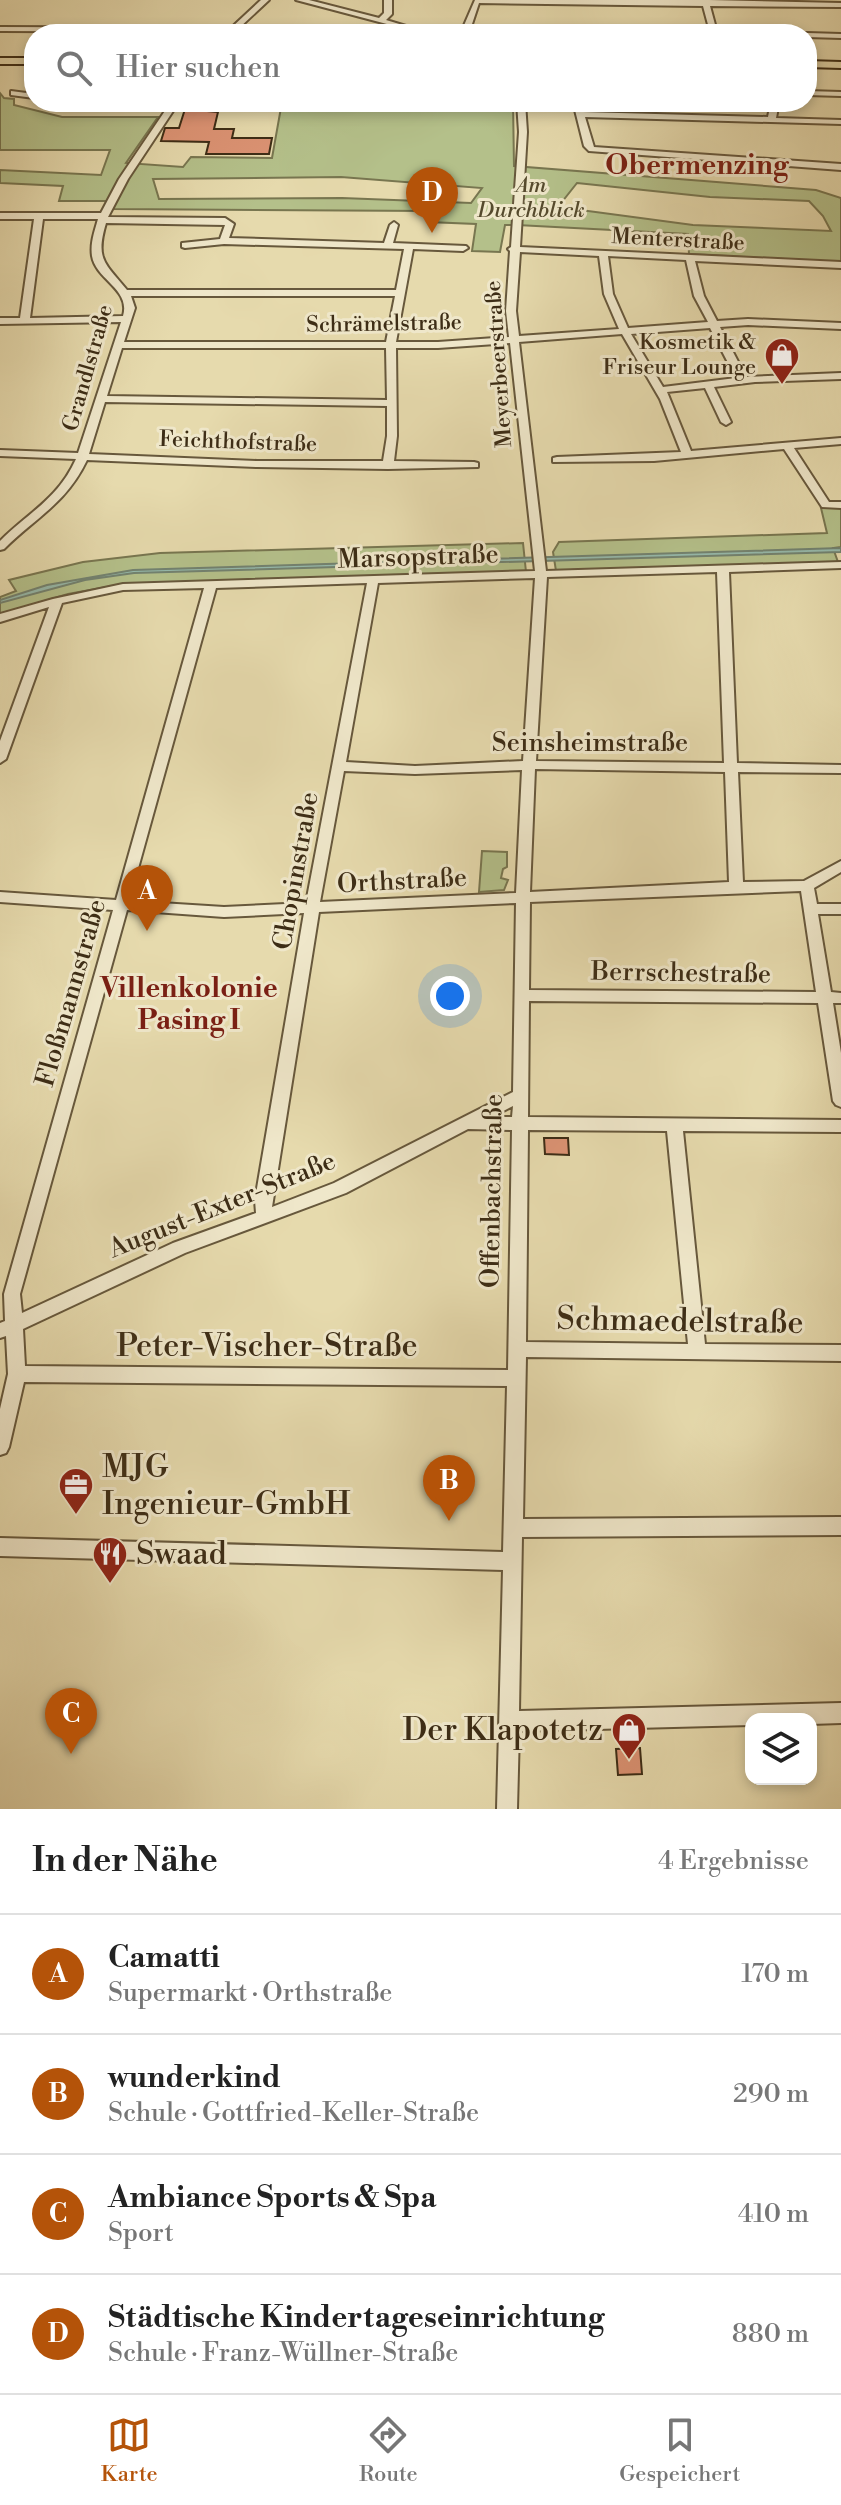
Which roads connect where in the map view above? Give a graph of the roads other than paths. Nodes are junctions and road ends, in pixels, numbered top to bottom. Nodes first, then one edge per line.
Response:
1 (265, 0) edge
2 (300, 0) edge
3 (388, 0) edge
4 (480, 0) edge
5 (675, 2) edge
6 (706, 2) edge
7 (840, 4) edge
8 (381, 20) junction
9 (240, 24) edge
10 (395, 24) edge
11 (468, 24) edge
12 (712, 24) edge
13 (0, 29) edge
14 (24, 29) edge
15 (817, 35) edge
16 (841, 36) edge
17 (0, 61) edge
18 (24, 61) edge
19 (817, 64) edge
20 (841, 65) edge
21 (14, 93) dead end
22 (817, 93) edge
23 (24, 94) edge
24 (841, 94) edge
25 (168, 112) edge
26 (522, 112) edge
27 (773, 112) edge
28 (580, 114) joint
29 (772, 120) junction
30 (841, 122) edge
31 (841, 167) edge
32 (0, 216) edge
33 (39, 216) junction
34 (103, 218) junction
35 (394, 225) dead end
36 (224, 241) junction
37 (185, 245) dead end
38 (388, 245) junction
39 (409, 246) junction
40 (463, 248) dead end
41 (513, 249) junction
42 (603, 255) junction
43 (690, 259) junction
44 (841, 265) edge
45 (127, 293) junction
46 (398, 293) junction
47 (127, 319) junction
48 (25, 320) junction
49 (0, 321) edge
50 (712, 324) junction
51 (841, 326) edge
52 (623, 331) junction
53 (513, 341) junction
54 (118, 345) junction
55 (392, 346) junction
56 (841, 376) edge
57 (742, 380) junction
58 (708, 384) junction
59 (660, 390) junction
60 (101, 399) junction
61 (392, 403) junction
62 (726, 422) dead end
63 (841, 441) edge
64 (788, 447) junction
65 (0, 453) edge
66 (687, 455) junction
67 (83, 456) junction
68 (557, 460) dead end
69 (474, 465) dead end
70 (388, 466) junction
71 (841, 505) edge
72 (0, 530) edge
73 (13, 532) junction
74 (0, 547) edge
75 (539, 564) junction
76 (841, 565) edge
77 (723, 569) junction
78 (373, 581) junction
79 (211, 585) junction
80 (57, 601) junction
81 (0, 618) edge
82 (0, 759) edge
83 (339, 766) junction
84 (527, 766) junction
85 (731, 767) junction
86 (841, 769) edge
87 (841, 866) edge
88 (807, 886) junction
89 (736, 887) junction
90 (0, 897) edge
91 (523, 899) junction
92 (120, 905) junction
93 (811, 909) junction
94 (841, 909) edge
95 (312, 910) junction
96 (521, 995) junction
97 (833, 998) edge
98 (521, 1095) junction
99 (841, 1101) edge
100 (462, 1123) junction
101 (674, 1123) junction
102 (521, 1124) junction
103 (841, 1126) edge
104 (264, 1217) junction
105 (8, 1327) edge
106 (517, 1349) junction
107 (697, 1351) junction
108 (841, 1353) edge
109 (17, 1374) junction
110 (517, 1378) junction
111 (0, 1447) edge
112 (841, 1526) edge
113 (512, 1528) junction
114 (0, 1547) edge
115 (512, 1561) junction
116 (841, 1713) edge
117 (509, 1721) junction
118 (507, 1809) edge

1 - 9 street
2 - 8 street
3 - 8 street
4 - 5 street
4 - 11 street
5 - 6 street
6 - 7 street
6 - 12 street
8 - 10 street
13 - 14 street
15 - 16 street
17 - 18 main road
19 - 20 main road
21 - 23 street
22 - 24 street
25 - 34 street, Grandlstraße
26 - 41 street, Meyerbeerstraße
27 - 29 street
28 - 29 street
28 - 31 street
29 - 30 street
32 - 33 street
33 - 34 street
33 - 48 street
34 - 36 street
34 - 45 street, Grandlstraße
35 - 38 street
36 - 37 street
36 - 38 street
38 - 39 street
39 - 40 street
39 - 46 street
41 - 42 street, Menterstraße
41 - 53 street, Meyerbeerstraße
42 - 43 street, Menterstraße
42 - 52 street
43 - 44 street, Menterstraße
43 - 50 street
45 - 46 street
45 - 47 street, Grandlstraße
46 - 55 street
47 - 48 street
47 - 54 street, Grandlstraße
48 - 49 street
50 - 51 street, Schrämelstraße
50 - 52 street, Schrämelstraße
50 - 57 street
52 - 53 street, Schrämelstraße
52 - 59 street
53 - 55 street, Schrämelstraße
53 - 75 street, Meyerbeerstraße
54 - 55 street, Schrämelstraße
54 - 60 street, Grandlstraße
55 - 61 street
56 - 57 street
57 - 58 street
58 - 59 street
58 - 62 street
59 - 66 street
60 - 61 street
60 - 67 street, Grandlstraße
61 - 70 street
63 - 64 street
64 - 66 street
64 - 71 street
65 - 67 street, Feichthofstraße
66 - 68 street
67 - 70 street, Feichthofstraße
67 - 73 street, Grandlstraße
69 - 70 street, Feichthofstraße
72 - 73 street
73 - 74 street, Grandlstraße
75 - 77 street, Marsopstraße
75 - 78 street, Marsopstraße
75 - 84 street, Offenbachstraße
76 - 77 street, Marsopstraße
77 - 85 street
78 - 79 street, Marsopstraße
78 - 83 street, Chopinstraße
79 - 80 street, Marsopstraße
79 - 92 street, Floßmannstraße
80 - 81 street, Marsopstraße
80 - 82 street
83 - 84 street, Seinsheimstraße
83 - 95 street, Chopinstraße
84 - 85 street, Seinsheimstraße
84 - 91 street, Offenbachstraße
85 - 86 street, Seinsheimstraße
85 - 89 street
87 - 88 street
88 - 89 street, Orthstraße
88 - 93 street
89 - 91 street, Orthstraße
90 - 92 street, Orthstraße
91 - 95 street, Orthstraße
91 - 96 street, Offenbachstraße
92 - 95 street, Orthstraße
92 - 105 street, Floßmannstraße
93 - 94 street
93 - 97 street
95 - 104 street, Chopinstraße
96 - 97 street, Berrschestraße
96 - 98 street, Offenbachstraße
97 - 99 street
98 - 100 street, August-Exter-Straße
98 - 102 street, Offenbachstraße
100 - 102 street, August-Exter-Straße
100 - 104 street, August-Exter-Straße
101 - 102 street, August-Exter-Straße
101 - 103 street, August-Exter-Straße
101 - 107 street
102 - 106 street, Offenbachstraße
104 - 105 street, August-Exter-Straße
105 - 109 street, Floßmannstraße
106 - 107 street, Schmaedelstraße
106 - 110 street, Offenbachstraße
107 - 108 street, Schmaedelstraße
109 - 110 street, Peter-Vischer-Straße
109 - 111 street, Floßmannstraße
110 - 113 street, Offenbachstraße
112 - 113 street
113 - 115 street, Offenbachstraße
114 - 115 street
115 - 117 street, Offenbachstraße
116 - 117 street
117 - 118 street, Offenbachstraße

